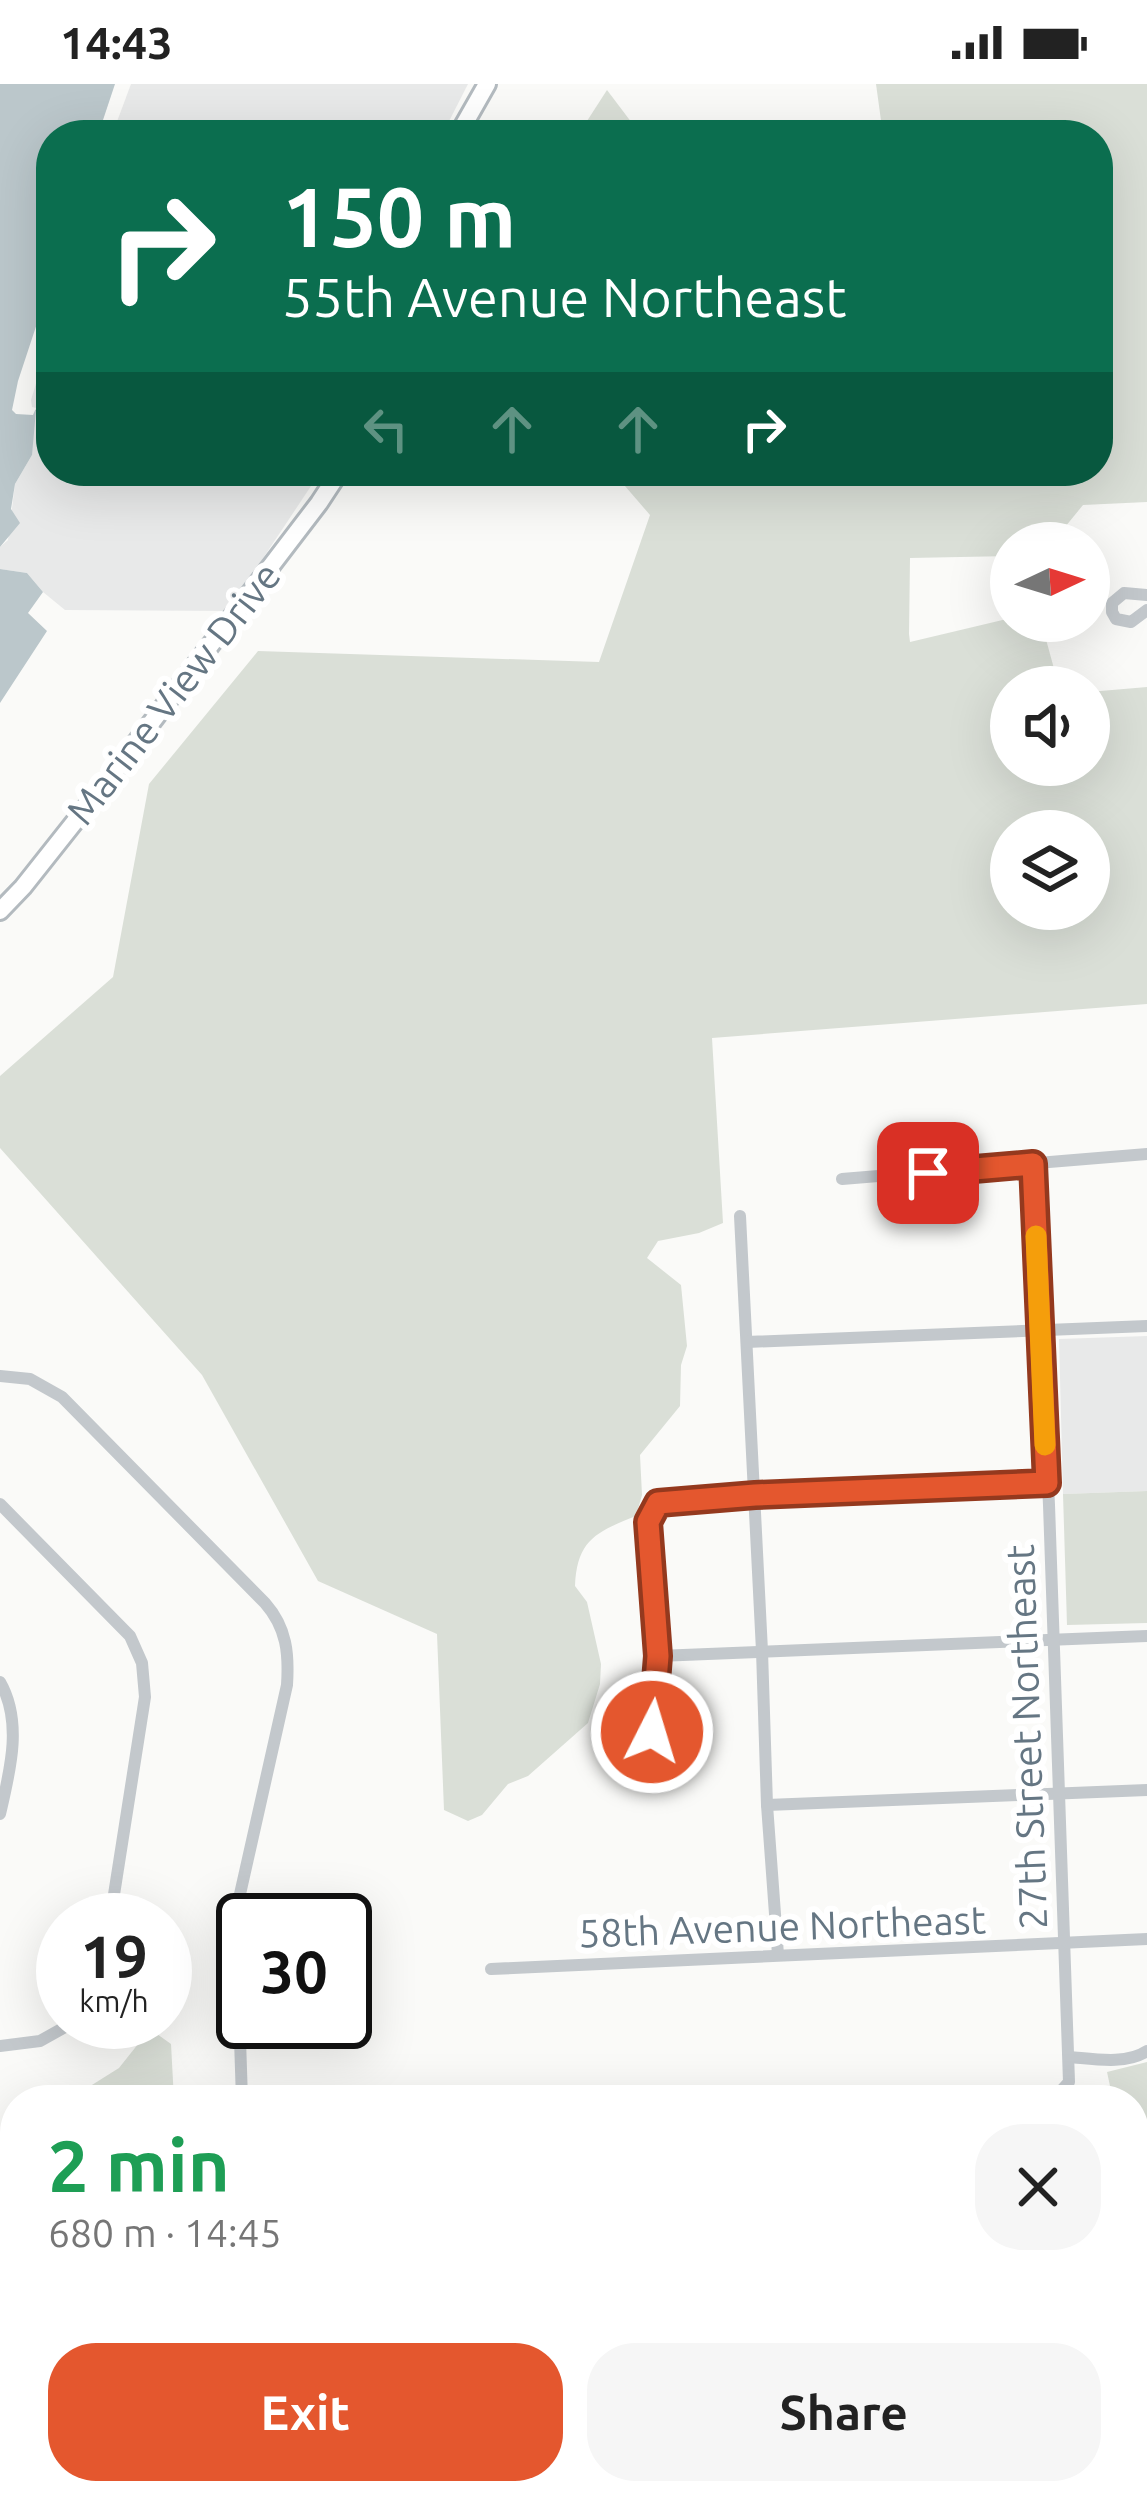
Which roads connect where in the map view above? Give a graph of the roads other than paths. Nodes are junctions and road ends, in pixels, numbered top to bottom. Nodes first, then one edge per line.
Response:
1 (487, 84) edge
2 (467, 120) edge
3 (330, 486) edge
4 (1147, 595) edge
5 (1147, 610) edge
6 (0, 910) edge
7 (1147, 1154) edge
8 (1033, 1164) junction
9 (842, 1179) dead end
10 (740, 1216) dead end
11 (1147, 1326) edge
12 (1039, 1330) junction
13 (747, 1342) junction
14 (0, 1376) edge
15 (1047, 1483) junction
16 (755, 1495) junction
17 (0, 1504) edge
18 (1147, 1636) edge
19 (1053, 1639) junction
20 (762, 1652) junction
21 (658, 1656) junction
22 (0, 1682) edge
23 (644, 1754) dead end
24 (1147, 1790) edge
25 (1058, 1793) junction
26 (766, 1804) junction
27 (0, 1814) edge
28 (114, 1893) edge
29 (1147, 1939) edge
30 (1063, 1944) junction
31 (778, 1954) junction
32 (490, 1969) dead end
33 (36, 2042) edge
34 (0, 2046) edge
35 (1147, 2051) edge
36 (1070, 2057) junction
37 (242, 2085) edge
38 (1067, 2085) edge

1 - 2 main road
3 - 6 main road, Marine View Drive
4 - 5 street
7 - 8 street
8 - 9 street
8 - 12 street, 27th Street Northeast
10 - 13 street
11 - 12 street
12 - 13 street
12 - 15 street, 27th Street Northeast
13 - 16 street
14 - 37 street
15 - 16 street
15 - 19 street, 27th Street Northeast
16 - 20 street
16 - 21 street
17 - 28 street
18 - 19 street
19 - 20 street
19 - 25 street, 27th Street Northeast
20 - 21 street
20 - 26 street
21 - 23 street
22 - 27 street
24 - 25 street
25 - 26 street
25 - 30 street, 27th Street Northeast
26 - 31 street
29 - 30 street, 58th Avenue Northeast
30 - 31 street, 58th Avenue Northeast
30 - 36 street, 27th Street Northeast
31 - 32 street, 58th Avenue Northeast
33 - 34 street
35 - 36 street
36 - 38 street, 27th Street Northeast

